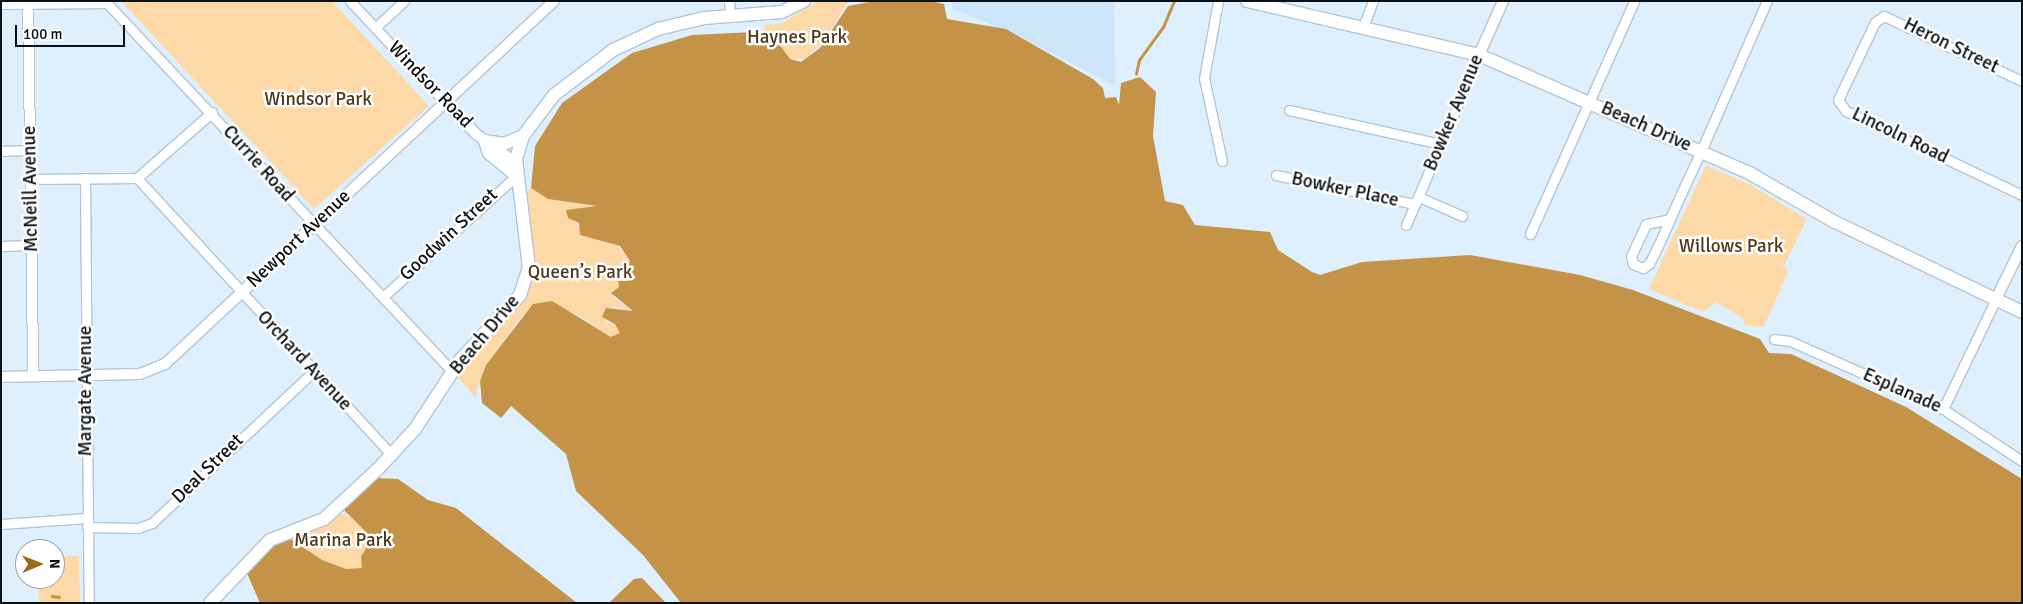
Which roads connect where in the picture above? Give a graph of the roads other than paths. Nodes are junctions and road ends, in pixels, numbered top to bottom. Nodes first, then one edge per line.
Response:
1 (350, 1) edge
2 (404, 1) edge
3 (554, 1) edge
4 (729, 1) edge
5 (804, 1) edge
6 (1218, 1) edge
7 (1247, 1) edge
8 (1373, 1) edge
9 (1503, 1) edge
10 (1634, 1) edge
11 (1767, 1) edge
12 (105, 2) edge
13 (28, 3) edge
14 (1, 4) edge
15 (792, 4) edge
16 (730, 16) junction
17 (1880, 18) joint
18 (1364, 27) junction
19 (375, 28) junction
20 (1479, 55) junction
21 (2022, 80) edge
22 (445, 102) junction
23 (1590, 102) junction
24 (1289, 110) dead end
25 (212, 112) junction
26 (523, 136) junction
27 (485, 141) junction
28 (1441, 144) junction
29 (29, 150) junction
30 (1, 151) edge
31 (1700, 151) junction
32 (1222, 161) dead end
33 (516, 163) junction
34 (1276, 175) dead end
35 (516, 176) junction
36 (85, 178) junction
37 (137, 178) junction
38 (30, 179) junction
39 (2022, 195) edge
40 (1417, 200) junction
41 (1462, 216) dead end
42 (1670, 219) junction
43 (314, 224) junction
44 (1406, 225) dead end
45 (1530, 234) dead end
46 (1, 246) edge
47 (32, 246) junction
48 (2022, 246) edge
49 (241, 293) junction
50 (384, 296) junction
51 (1996, 299) junction
52 (2022, 312) edge
53 (1774, 339) dead end
54 (452, 370) junction
55 (314, 371) junction
56 (33, 376) junction
57 (86, 376) junction
58 (1, 377) edge
59 (1943, 409) junction
60 (392, 454) junction
61 (2022, 461) edge
62 (87, 522) junction
63 (1, 524) edge
64 (89, 603) edge
65 (210, 603) edge

1 - 19 street, Windsor Road
2 - 19 street
3 - 22 street, Newport Avenue
4 - 16 street
5 - 15 main road, Beach Drive
6 - 32 street
7 - 18 main road, Beach Drive
8 - 18 street
9 - 20 street, Bowker Avenue
10 - 23 street
11 - 31 street
12 - 13 street
12 - 25 street, Currie Road
13 - 14 street
13 - 29 street, McNeill Avenue
15 - 16 main road, Beach Drive
16 - 26 main road, Beach Drive
17 - 21 street, Heron Street
17 - 39 street, Lincoln Road
18 - 20 main road, Beach Drive
19 - 22 street, Windsor Road
20 - 23 main road, Beach Drive
20 - 28 street, Bowker Avenue
22 - 27 street, Windsor Road
22 - 43 street, Newport Avenue
23 - 31 main road, Beach Drive
23 - 45 street
24 - 28 street
25 - 37 street
25 - 43 street, Currie Road
26 - 27 main road
26 - 33 main road, Beach Drive
27 - 33 street, Windsor Road
27 - 35 main road
28 - 40 street, Bowker Avenue
29 - 30 street
29 - 38 street, McNeill Avenue
31 - 42 street
31 - 51 main road, Beach Drive
33 - 35 main road, Beach Drive
34 - 40 street, Bowker Place
35 - 50 street, Goodwin Street
35 - 54 main road, Beach Drive
36 - 37 street
36 - 38 street
36 - 57 street, Margate Avenue
37 - 49 street, Orchard Avenue
38 - 47 street, McNeill Avenue
40 - 41 street
40 - 44 street, Bowker Avenue
42 - 42 street
43 - 49 street, Newport Avenue
43 - 50 street, Currie Road
46 - 47 street
47 - 56 street, McNeill Avenue
48 - 51 street
49 - 55 street, Orchard Avenue
49 - 57 street, Newport Avenue
50 - 54 street, Currie Road
51 - 52 main road, Beach Drive
51 - 59 street
53 - 59 street, Esplanade
54 - 60 main road, Beach Drive
55 - 60 street, Orchard Avenue
55 - 62 street, Deal Street
56 - 57 street, Newport Avenue
56 - 58 street, Newport Avenue
57 - 62 street, Margate Avenue
59 - 61 street, Esplanade
60 - 65 main road, Beach Drive
62 - 63 street, Deal Street
62 - 64 street, Margate Avenue

